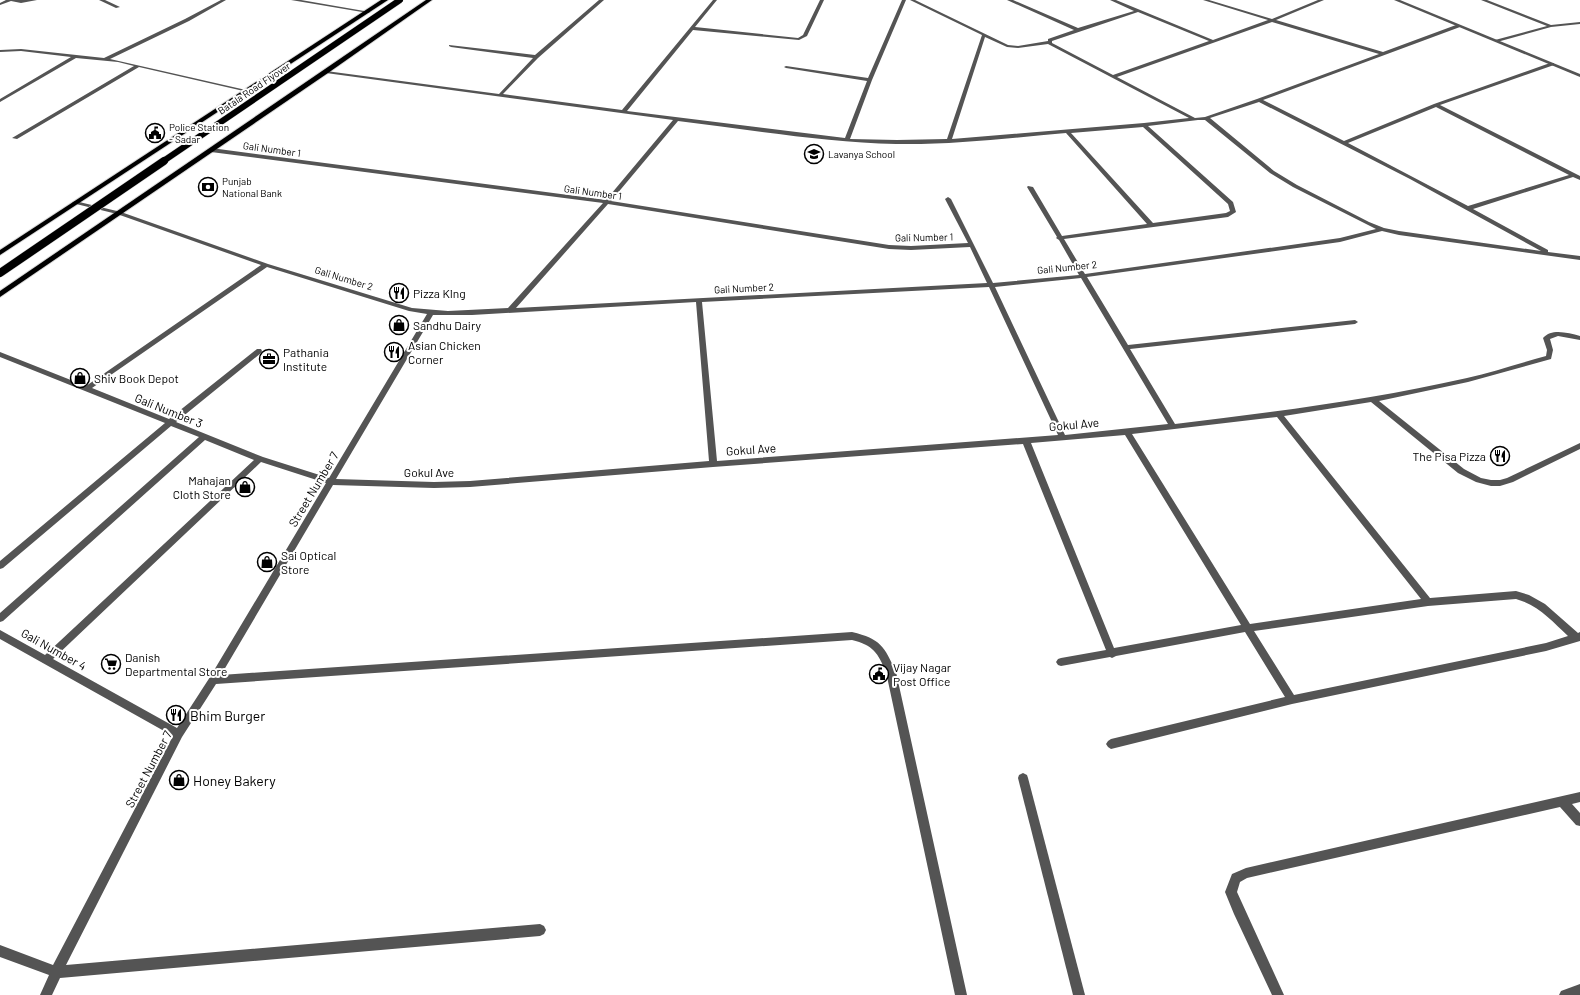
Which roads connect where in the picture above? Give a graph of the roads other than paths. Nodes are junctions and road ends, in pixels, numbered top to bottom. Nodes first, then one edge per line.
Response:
1 (11, 0) edge
2 (36, 0) edge
3 (101, 0) edge
4 (224, 0) edge
5 (293, 0) edge
6 (385, 0) edge
7 (400, 0) edge
8 (428, 0) edge
9 (602, 0) edge
10 (715, 0) edge
11 (822, 0) edge
12 (904, 0) edge
13 (912, 0) edge
14 (1009, 0) edge
15 (1112, 0) edge
16 (1205, 0) edge
17 (1322, 0) edge
18 (1396, 0) edge
19 (1483, 0) edge
20 (0, 4) edge
21 (118, 8) dead end
22 (1137, 11) junction
23 (368, 12) junction
24 (1273, 20) junction
25 (1580, 23) edge
26 (1458, 26) junction
27 (1551, 26) junction
28 (690, 28) junction
29 (1078, 30) junction
30 (984, 35) junction
31 (1213, 41) junction
32 (1497, 41) junction
33 (1050, 42) junction
34 (451, 46) dead end
35 (0, 51) edge
36 (1384, 54) junction
37 (76, 56) junction
38 (536, 57) junction
39 (103, 60) junction
40 (1552, 64) junction
41 (138, 66) junction
42 (786, 67) dead end
43 (326, 72) junction
44 (1114, 76) junction
45 (1580, 76) edge
46 (870, 80) junction
47 (246, 91) junction
48 (499, 96) junction
49 (1259, 100) junction
50 (0, 101) edge
51 (1436, 105) junction
52 (624, 111) junction
53 (1206, 118) junction
54 (677, 119) junction
55 (1196, 120) junction
56 (1144, 125) junction
57 (1067, 131) junction
58 (15, 138) dead end
59 (847, 140) junction
60 (949, 141) junction
61 (1344, 143) junction
62 (211, 150) junction
63 (1573, 175) junction
64 (1580, 178) edge
65 (1030, 187) dead end
66 (948, 199) dead end
67 (607, 202) junction
68 (76, 203) junction
69 (1469, 208) junction
70 (118, 213) junction
71 (1152, 226) junction
72 (1382, 229) junction
73 (1059, 238) junction
74 (972, 245) junction
75 (0, 253) edge
76 (1550, 254) junction
77 (1580, 258) edge
78 (266, 265) junction
79 (0, 273) edge
80 (1084, 276) junction
81 (992, 285) junction
82 (0, 294) edge
83 (699, 300) junction
84 (510, 310) junction
85 (431, 313) junction
86 (1355, 322) dead end
87 (1580, 338) edge
88 (1127, 347) junction
89 (260, 351) dead end
90 (0, 354) edge
91 (86, 389) junction
92 (1372, 399) junction
93 (1279, 414) junction
94 (170, 423) junction
95 (1173, 426) junction
96 (1127, 432) junction
97 (204, 437) junction
98 (1063, 438) junction
99 (1026, 441) junction
100 (1580, 446) edge
101 (260, 459) junction
102 (713, 464) junction
103 (331, 482) junction
104 (0, 566) edge
105 (1428, 602) junction
106 (0, 618) edge
107 (1247, 628) junction
108 (0, 634) edge
109 (1578, 637) edge
110 (1112, 654) junction
111 (46, 660) junction
112 (1061, 662) dead end
113 (213, 680) junction
114 (1292, 700) junction
115 (180, 734) junction
116 (1111, 744) dead end
117 (1023, 778) dead end
118 (1580, 797) edge
119 (1563, 802) junction
120 (1580, 821) edge
121 (540, 930) dead end
122 (0, 952) edge
123 (56, 972) junction
124 (1580, 990) edge
125 (46, 995) edge
126 (961, 995) edge
127 (1079, 995) edge
128 (1278, 995) edge
129 (1565, 995) edge

1 - 2 street
1 - 20 street
3 - 21 street
4 - 39 street
5 - 23 street
6 - 23 main road
7 - 79 main road, Batala Road Flyover, bridge
8 - 43 main road
9 - 38 street
10 - 28 street
11 - 28 street
12 - 46 street
13 - 30 street
14 - 29 street
15 - 22 street
16 - 24 street
17 - 24 street
18 - 26 street
19 - 27 street
22 - 29 street
22 - 31 street
23 - 47 main road
24 - 31 street
24 - 36 street
25 - 27 street
26 - 32 street
26 - 36 street
27 - 32 street
28 - 52 street
29 - 33 street
30 - 33 street
30 - 60 street
31 - 44 street
32 - 40 street
33 - 44 street
34 - 38 street
35 - 37 street
36 - 49 street
37 - 39 street
37 - 50 street
38 - 48 street
39 - 41 street
40 - 45 street
40 - 51 street
41 - 47 street
41 - 58 street
42 - 46 street
43 - 48 street
43 - 62 main road
44 - 55 street
46 - 59 street
47 - 68 main road
48 - 52 street
49 - 53 street
49 - 61 street
51 - 61 street
51 - 63 street
52 - 54 street
53 - 55 street
53 - 72 street
54 - 59 street
54 - 67 street
55 - 56 street
56 - 57 street
56 - 71 street
57 - 60 street
57 - 71 street
59 - 60 street
61 - 69 street
62 - 67 street, Gali Number 1
62 - 70 main road
63 - 64 street
63 - 69 street
65 - 73 street
66 - 74 street
67 - 74 street, Gali Number 1
67 - 84 street
68 - 70 street, Gali Number 2
68 - 75 main road
69 - 76 street
70 - 78 street, Gali Number 2
70 - 82 main road
71 - 73 street
72 - 76 street
72 - 80 street, Gali Number 2
73 - 80 street
74 - 81 street
76 - 77 street
78 - 85 street, Gali Number 2
78 - 91 street
80 - 81 street, Gali Number 2
80 - 88 street
81 - 83 street, Gali Number 2
81 - 98 street
83 - 84 street, Gali Number 2
83 - 102 street
84 - 85 street, Gali Number 2
85 - 103 street, Street Number 7
86 - 88 street
87 - 92 street, Gokul Ave
88 - 95 street
89 - 94 street
90 - 91 street, Gali Number 3
91 - 94 street, Gali Number 3
92 - 93 street, Gokul Ave
92 - 100 street
93 - 95 street, Gokul Ave
93 - 105 street
94 - 97 street, Gali Number 3
94 - 104 street
95 - 96 street, Gokul Ave
96 - 98 street, Gokul Ave
96 - 107 street
97 - 101 street, Gali Number 3
97 - 106 street
98 - 99 street, Gokul Ave
99 - 102 street, Gokul Ave
99 - 110 street
101 - 103 street, Gali Number 3
101 - 111 street
102 - 103 street, Gokul Ave
103 - 113 street, Street Number 7
105 - 107 street
105 - 109 street
107 - 110 street
107 - 114 street
108 - 111 street, Gali Number 4
109 - 114 street
110 - 112 street
111 - 115 street, Gali Number 4
113 - 115 street, Street Number 7
113 - 126 street
114 - 116 street
115 - 123 street, Street Number 7
117 - 127 street
118 - 119 street
119 - 120 street
119 - 128 street
121 - 123 street
122 - 123 street
123 - 125 street, Street Number 7
124 - 129 street

